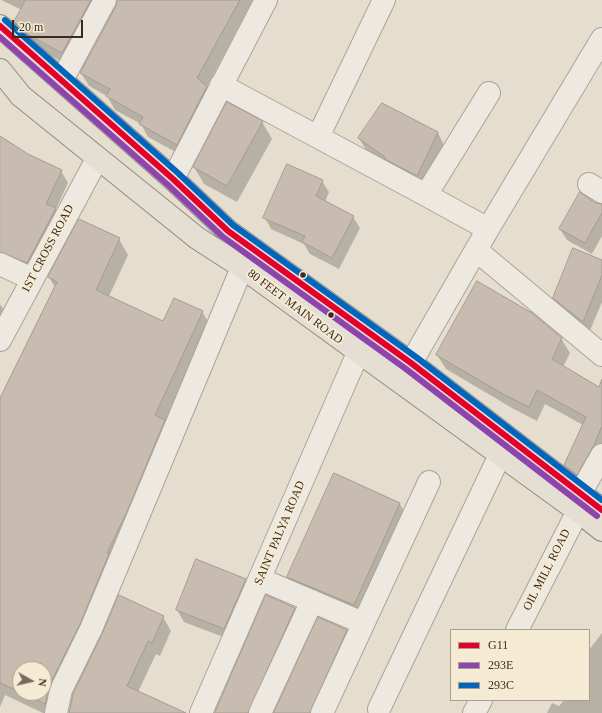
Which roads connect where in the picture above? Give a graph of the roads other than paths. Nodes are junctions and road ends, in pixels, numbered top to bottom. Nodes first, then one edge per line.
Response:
1 (105, 0) edge
2 (266, 0) edge
3 (384, 0) edge
4 (0, 26) edge
5 (602, 38) edge
6 (0, 70) edge
7 (62, 80) junction
8 (221, 86) junction
9 (489, 93) dead end
10 (318, 137) junction
11 (97, 159) junction
12 (173, 179) junction
13 (426, 195) junction
14 (488, 229) junction
15 (476, 250) junction
16 (246, 257) junction
17 (0, 264) edge
18 (32, 279) junction
19 (0, 340) edge
20 (358, 353) junction
21 (602, 355) edge
22 (411, 363) junction
23 (602, 455) edge
24 (500, 456) junction
25 (429, 482) dead end
26 (579, 502) junction
27 (602, 510) edge
28 (602, 530) edge
29 (260, 579) junction
30 (312, 601) junction
31 (363, 623) junction
32 (517, 629) edge
33 (480, 701) edge
34 (380, 709) dead end
35 (56, 713) edge
36 (202, 713) edge
37 (260, 713) edge
38 (322, 713) edge
39 (474, 713) edge

1 - 7 street
2 - 8 street
3 - 10 street
4 - 7 main road, 80 FEET MAIN ROAD
5 - 14 street
6 - 11 main road, 80 FEET MAIN ROAD
7 - 12 main road, 80 FEET MAIN ROAD
8 - 10 street
8 - 12 street
9 - 13 street
10 - 13 street
11 - 16 main road, 80 FEET MAIN ROAD
11 - 18 street, 1ST CROSS ROAD
12 - 16 main road, 80 FEET MAIN ROAD
13 - 14 street
14 - 15 street
15 - 21 street
15 - 22 street
16 - 20 main road, 80 FEET MAIN ROAD
16 - 22 main road, 80 FEET MAIN ROAD
16 - 35 street
17 - 18 street
18 - 19 street, 1ST CROSS ROAD
20 - 24 main road, 80 FEET MAIN ROAD
20 - 29 street, SAINT PALYA ROAD
22 - 26 main road, 80 FEET MAIN ROAD
23 - 26 street, OIL MILL ROAD
24 - 26 main road, 80 FEET MAIN ROAD
24 - 34 street
25 - 31 street
26 - 27 main road, 80 FEET MAIN ROAD
26 - 28 main road, 80 FEET MAIN ROAD
26 - 32 street, OIL MILL ROAD
29 - 30 street
29 - 36 street, SAINT PALYA ROAD
30 - 31 street
30 - 37 street
31 - 38 street
33 - 39 street

